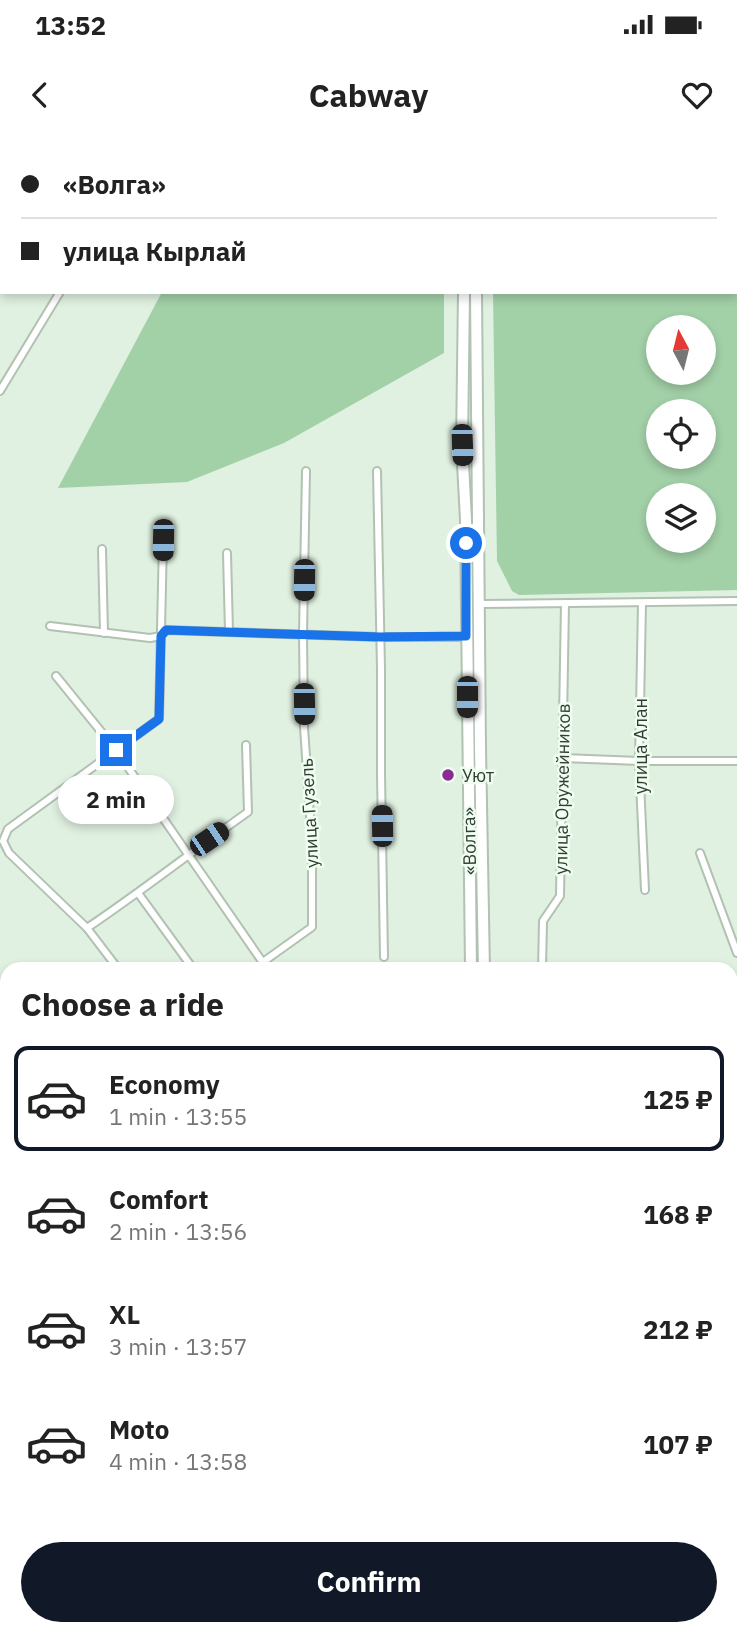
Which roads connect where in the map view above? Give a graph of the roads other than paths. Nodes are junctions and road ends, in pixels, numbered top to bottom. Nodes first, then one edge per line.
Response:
1 (59, 294) edge
2 (464, 294) edge
3 (476, 294) edge
4 (0, 391) edge
5 (306, 471) dead end
6 (377, 471) dead end
7 (163, 540) dead end
8 (103, 549) dead end
9 (227, 553) dead end
10 (737, 601) edge
11 (565, 603) junction
12 (642, 603) junction
13 (478, 604) junction
14 (50, 626) dead end
15 (229, 632) junction
16 (104, 633) junction
17 (303, 634) junction
18 (161, 636) junction
19 (466, 636) junction
20 (380, 637) junction
21 (56, 676) dead end
22 (246, 745) dead end
23 (116, 750) junction
24 (563, 758) junction
25 (639, 761) junction
26 (737, 761) edge
27 (189, 853) junction
28 (700, 853) dead end
29 (645, 890) dead end
30 (138, 893) junction
31 (86, 928) junction
32 (737, 953) edge
33 (384, 957) dead end
34 (113, 962) edge
35 (188, 962) edge
36 (263, 962) joint
37 (471, 962) edge
38 (484, 962) edge
39 (542, 962) edge

1 - 4 street
2 - 19 highway, «Волга»
3 - 13 highway, «Волга»
5 - 17 street, улица Гузель
6 - 20 street
7 - 18 street
8 - 16 street
9 - 15 street
10 - 12 street
11 - 12 street
11 - 13 street
11 - 24 street, улица Оружейников
12 - 25 street, улица Алан
13 - 38 highway, «Волга»
14 - 16 street
15 - 17 street
15 - 18 street
16 - 18 street
17 - 20 street
17 - 36 street, улица Гузель
18 - 23 street
19 - 20 street
19 - 37 highway, «Волга»
20 - 33 street
21 - 23 street
22 - 27 street
23 - 27 street
23 - 31 street
24 - 25 street
24 - 39 street, улица Оружейников
25 - 26 street
25 - 29 street, улица Алан
27 - 30 street
27 - 36 street
28 - 32 street
30 - 31 street
30 - 35 street
31 - 34 street

